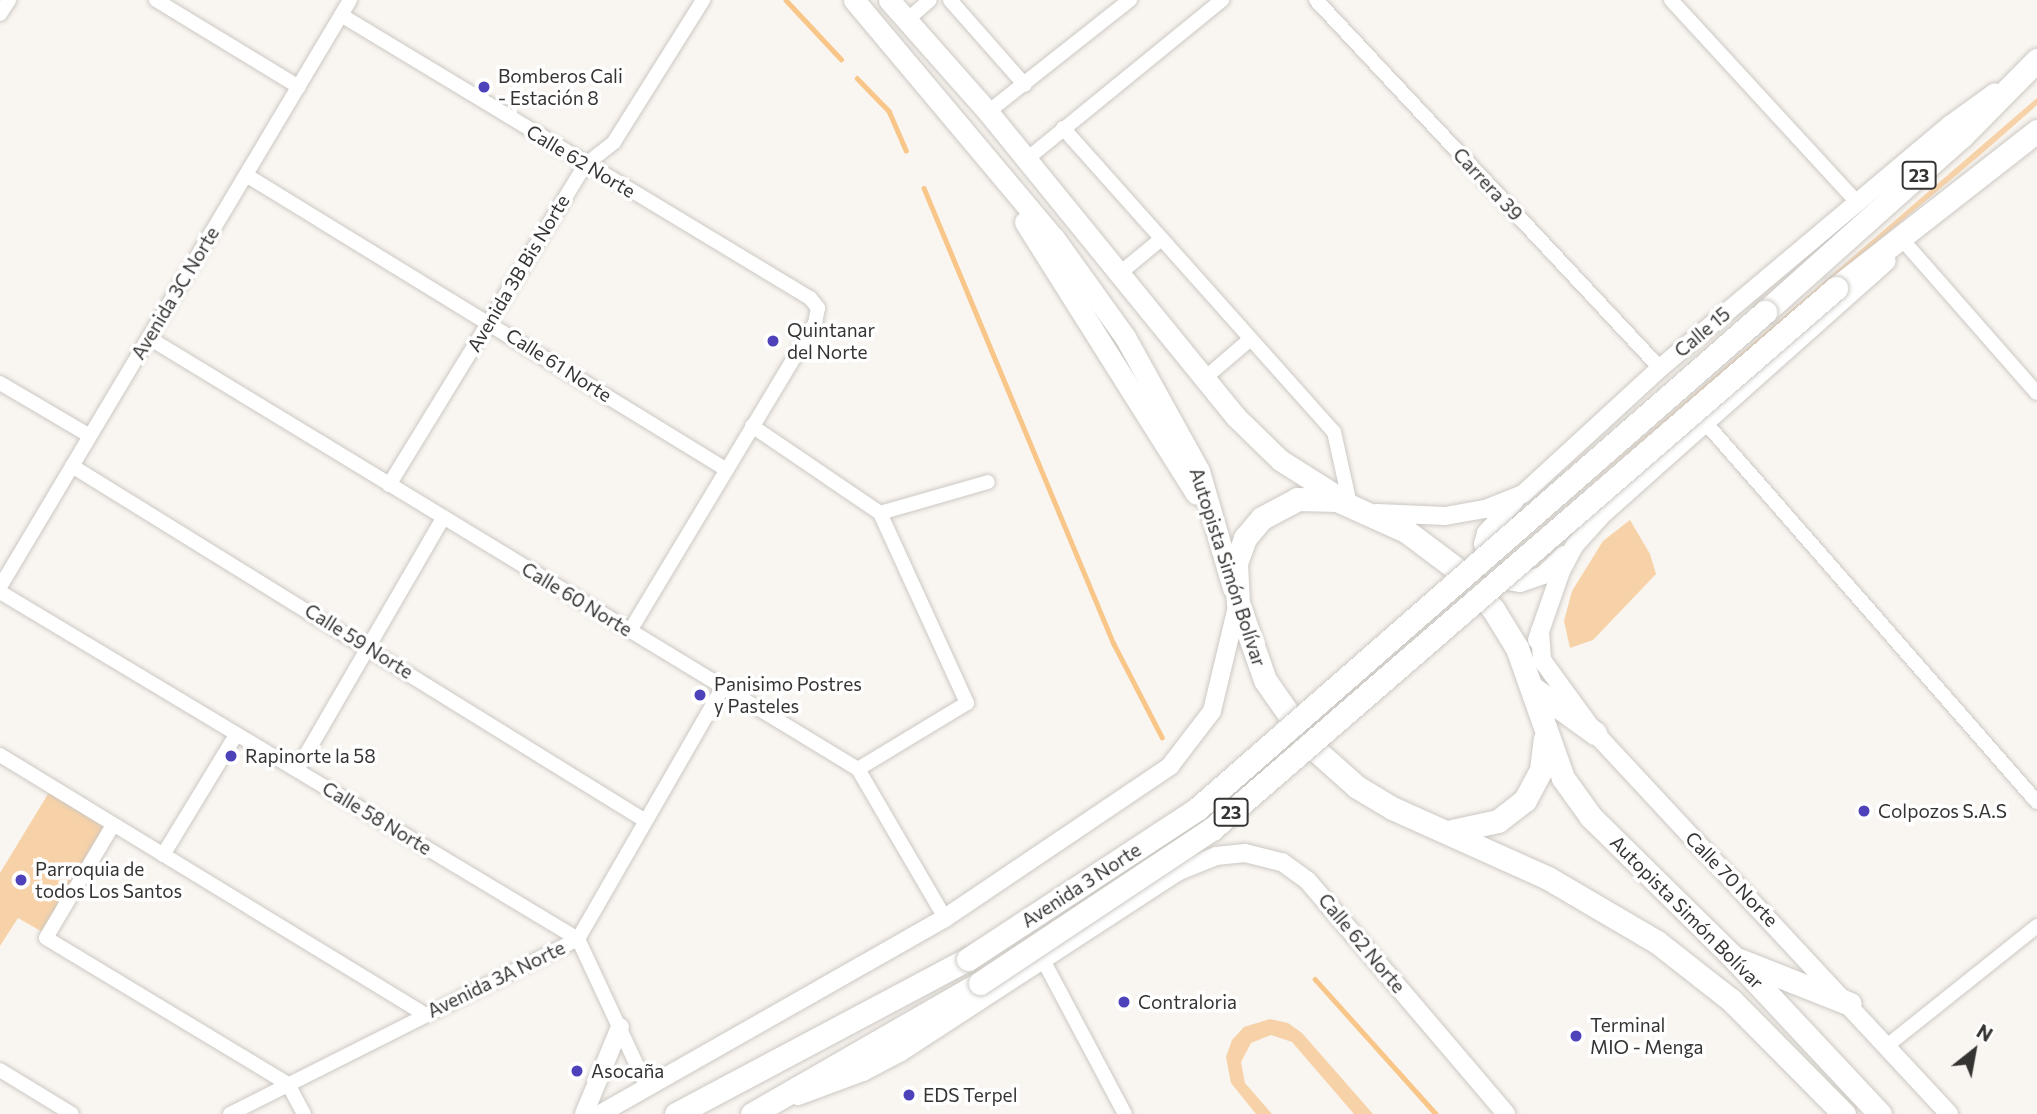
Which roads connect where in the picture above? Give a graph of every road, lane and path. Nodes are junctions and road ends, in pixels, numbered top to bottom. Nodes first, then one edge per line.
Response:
1 (9, 0) edge
2 (156, 0) edge
3 (351, 0) edge
4 (703, 0) edge
5 (854, 0) edge
6 (889, 0) edge
7 (930, 0) edge
8 (950, 0) edge
9 (1130, 0) edge
10 (1222, 0) edge
11 (1316, 0) edge
12 (1671, 0) edge
13 (0, 14) edge
14 (341, 15) junction
15 (907, 20) junction
16 (2037, 60) edge
17 (2016, 77) junction
18 (1025, 85) junction
19 (299, 87) junction
20 (988, 112) junction
21 (1063, 128) junction
22 (2037, 131) edge
23 (1027, 159) junction
24 (585, 164) junction
25 (246, 175) junction
26 (1857, 202) junction
27 (1947, 206) junction
28 (1160, 240) junction
29 (1906, 244) junction
30 (1120, 273) junction
31 (489, 322) junction
32 (149, 338) junction
33 (1248, 341) junction
34 (1660, 368) junction
35 (1205, 378) junction
36 (0, 383) edge
37 (2037, 393) edge
38 (1704, 421) junction
39 (752, 426) junction
40 (90, 436) junction
41 (72, 466) junction
42 (727, 470) junction
43 (988, 482) dead end
44 (389, 485) junction
45 (1523, 494) junction
46 (1356, 508) junction
47 (880, 513) junction
48 (443, 517) junction
49 (1575, 545) junction
50 (0, 587) edge
51 (0, 592) edge
52 (1443, 594) joint
53 (1238, 603) junction
54 (630, 631) junction
55 (1540, 631) junction
56 (369, 647) junction
57 (1530, 680) junction
58 (723, 687) junction
59 (1542, 720) junction
60 (1595, 733) junction
61 (236, 735) junction
62 (0, 755) edge
63 (859, 769) junction
64 (296, 770) junction
65 (2037, 802) edge
66 (644, 820) junction
67 (113, 825) junction
68 (1449, 831) junction
69 (163, 855) junction
70 (1177, 872) joint
71 (946, 918) junction
72 (2037, 926) edge
73 (578, 939) junction
74 (1733, 957) junction
75 (1043, 960) junction
76 (1850, 1004) junction
77 (424, 1014) junction
78 (620, 1027) junction
79 (1888, 1045) junction
80 (0, 1070) edge
81 (288, 1084) junction
82 (647, 1087) junction
83 (755, 1113) edge
84 (1122, 1113) edge
85 (72, 1114) edge
86 (230, 1114) edge
87 (304, 1114) edge
88 (584, 1114) edge
89 (600, 1114) edge
90 (676, 1114) edge
91 (1506, 1114) edge
92 (1844, 1114) edge
93 (1880, 1114) edge
94 (1949, 1114) edge

1 - 13 street
2 - 19 street
3 - 14 street, Avenida 3C Norte
4 - 24 street, Avenida 3B Bis Norte
5 - 53 main road, Autopista Simón Bolívar
6 - 15 main road, Autopista Simón Bolívar
7 - 15 street
8 - 18 street
9 - 18 street
10 - 21 street
11 - 34 street, Carrera 39
12 - 26 street
14 - 19 street, Avenida 3C Norte
14 - 24 street, Calle 62 Norte
15 - 20 main road, Autopista Simón Bolívar
16 - 17 main road, Calle 15 / 23
17 - 26 street, Calle 15
17 - 52 main road, Calle 15 / 23, bridge
18 - 20 street
19 - 25 street, Avenida 3C Norte
20 - 23 main road, Autopista Simón Bolívar
21 - 23 street
21 - 28 street
22 - 27 main road, 23
23 - 30 main road, Autopista Simón Bolívar
24 - 31 street, Avenida 3B Bis Norte
24 - 39 street, Calle 62 Norte
25 - 31 street, Calle 61 Norte
25 - 32 street, Avenida 3C Norte
26 - 34 street, Calle 15
27 - 29 street
27 - 83 main road, Avenida 3 Norte / 23, bridge
28 - 30 street
28 - 33 street
29 - 37 street
29 - 38 street
30 - 35 main road, Autopista Simón Bolívar
31 - 42 street, Calle 61 Norte
31 - 44 street, Avenida 3B Bis Norte
32 - 40 street, Avenida 3C Norte
32 - 44 street, Calle 60 Norte
33 - 35 street
33 - 46 street
34 - 45 street, Calle 15
35 - 46 main road, Autopista Simón Bolívar
36 - 40 street
38 - 49 street
38 - 65 street
39 - 42 street
39 - 47 street
40 - 41 street, Avenida 3C Norte
41 - 50 street, Avenida 3C Norte
41 - 56 street, Calle 59 Norte
42 - 54 street
43 - 47 street
44 - 48 street, Calle 60 Norte
45 - 46 street, Calle 15
45 - 49 street
46 - 53 main road
46 - 57 main road, Autopista Simón Bolívar
47 - 63 street
48 - 54 street, Calle 60 Norte
48 - 56 street
49 - 55 street
51 - 61 street, Calle 58 Norte
52 - 90 main road, Avenida 3 Norte / 23, bridge
53 - 68 main road, Autopista Simón Bolívar
53 - 71 street
54 - 58 street, Calle 60 Norte
55 - 57 street
55 - 60 street, Calle 70 Norte
56 - 64 street
56 - 66 street, Calle 59 Norte
57 - 59 main road, Autopista Simón Bolívar
57 - 60 main road
58 - 63 street, Calle 60 Norte
58 - 66 street, Avenida 3A Norte
59 - 68 main road
59 - 74 main road, Autopista Simón Bolívar
60 - 76 street, Calle 70 Norte
61 - 64 street, Calle 58 Norte
61 - 69 street
62 - 67 street
63 - 71 street, Calle 60 Norte
64 - 73 street, Calle 58 Norte
66 - 73 street, Avenida 3A Norte
67 - 69 street
67 - 81 street
68 - 92 main road, Autopista Simón Bolívar
69 - 77 street
70 - 75 street, Avenida 3 Norte
70 - 91 street, Calle 62 Norte
71 - 82 street
72 - 79 street
73 - 77 street, Avenida 3A Norte
73 - 78 street
74 - 76 main road
74 - 93 main road, Autopista Simón Bolívar
75 - 83 street, Avenida 3 Norte
75 - 84 street
76 - 79 street, Calle 70 Norte
77 - 81 street, Avenida 3A Norte
78 - 82 street
78 - 88 street
79 - 94 street, Calle 70 Norte
80 - 85 street
81 - 86 street, Avenida 3A Norte
81 - 87 street
82 - 89 street

